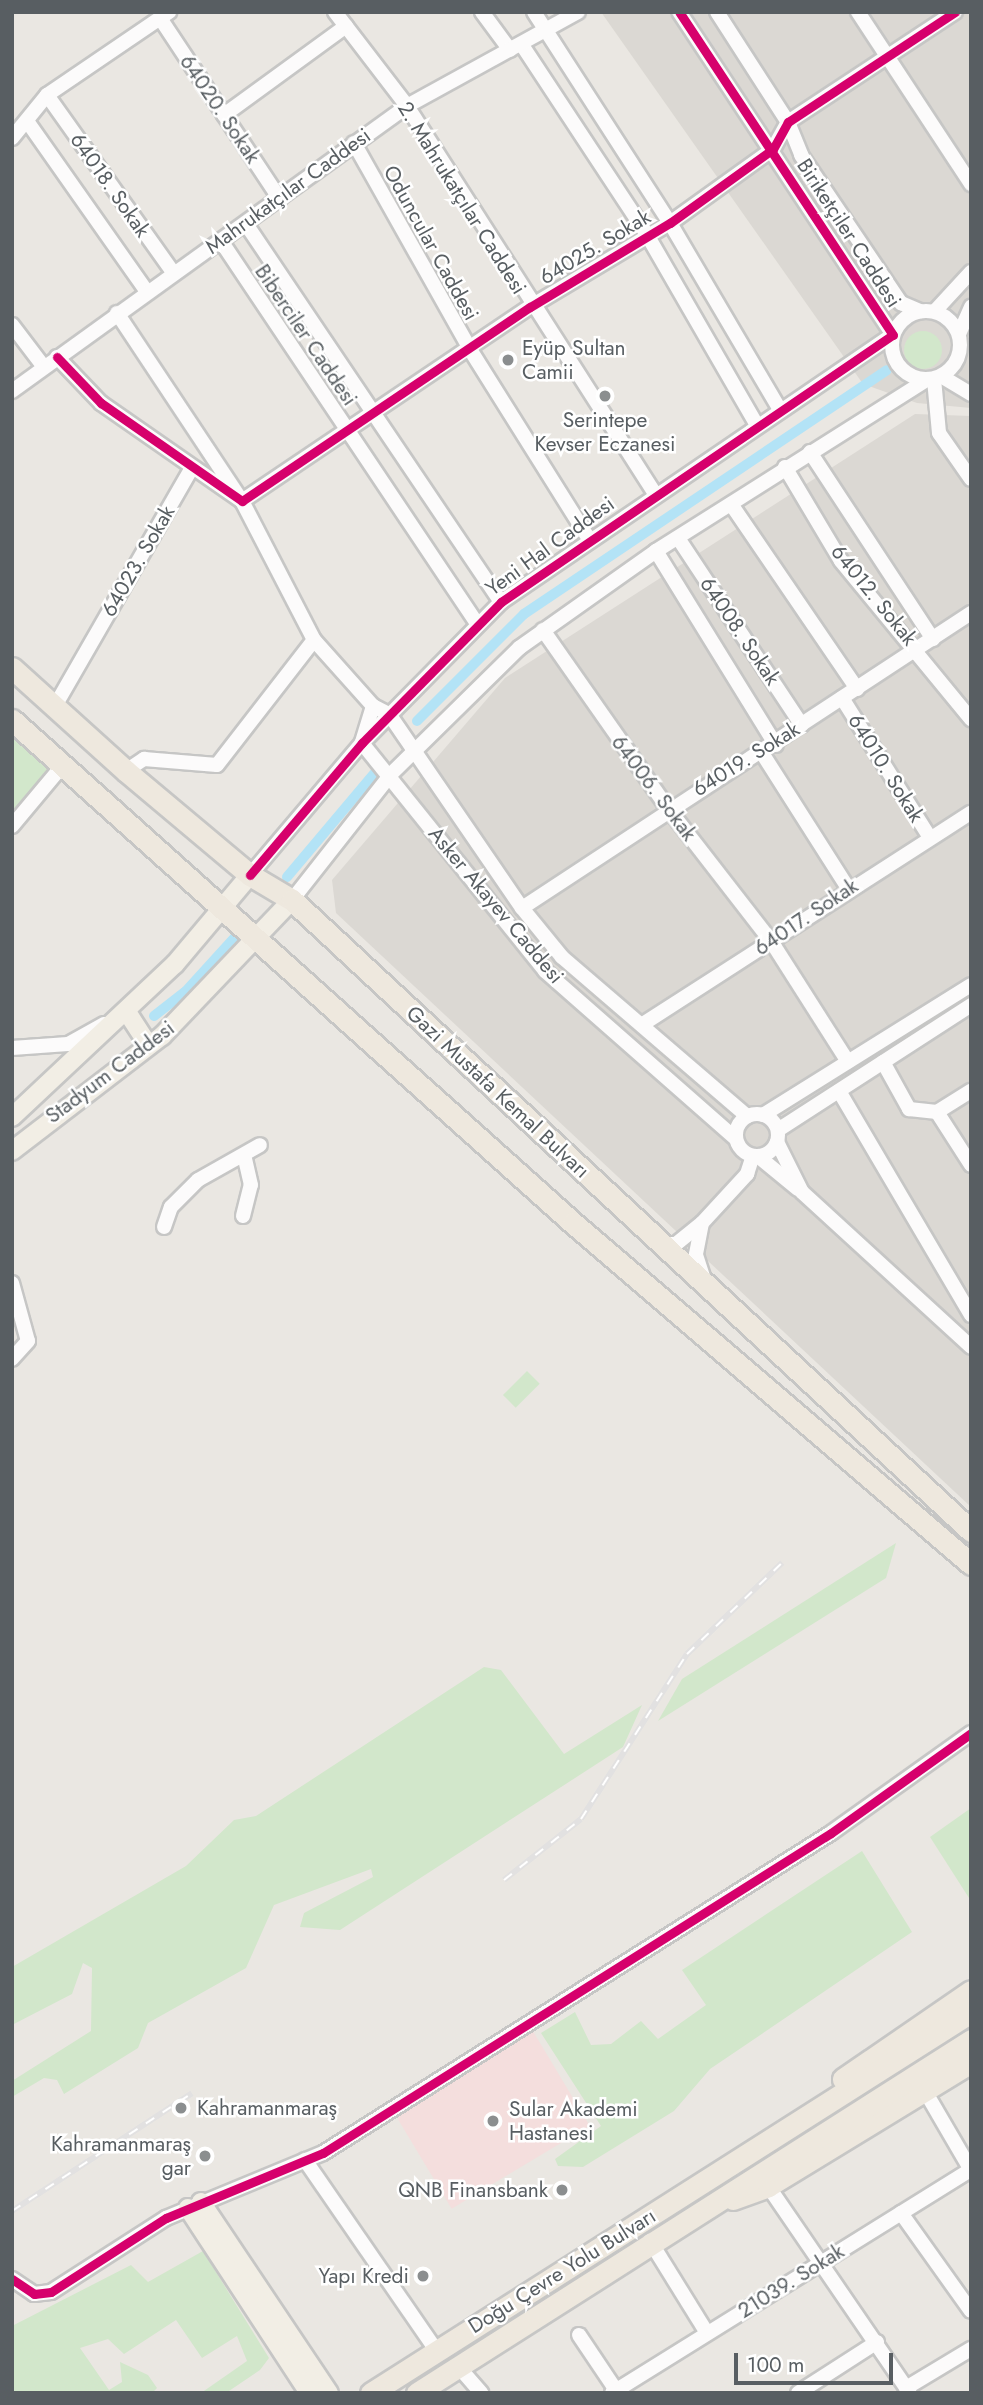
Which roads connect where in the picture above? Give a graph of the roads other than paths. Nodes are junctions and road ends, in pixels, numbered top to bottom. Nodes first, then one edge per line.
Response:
1 (335, 12) edge
2 (482, 12) edge
3 (534, 12) edge
4 (578, 12) edge
5 (679, 12) edge
6 (717, 12) edge
7 (858, 12) edge
8 (955, 12) edge
9 (164, 15) edge
10 (346, 26) junction
11 (547, 30) junction
12 (516, 47) junction
13 (888, 56) junction
14 (47, 95) junction
15 (407, 106) junction
16 (225, 115) junction
17 (27, 121) junction
18 (788, 122) junction
19 (12, 138) edge
20 (354, 143) junction
21 (773, 149) junction
22 (971, 184) edge
23 (280, 199) junction
24 (670, 223) junction
25 (246, 224) junction
26 (646, 233) junction
27 (221, 241) junction
28 (971, 271) edge
29 (174, 274) junction
30 (147, 292) junction
31 (530, 307) junction
32 (971, 307) edge
33 (919, 311) junction
34 (935, 312) junction
35 (117, 313) junction
36 (12, 325) edge
37 (894, 335) junction
38 (963, 344) edge
39 (471, 351) junction
40 (57, 357) junction
41 (44, 367) junction
42 (934, 378) junction
43 (12, 391) edge
44 (971, 394) edge
45 (779, 408) junction
46 (375, 415) junction
47 (757, 425) junction
48 (351, 432) junction
49 (810, 452) junction
50 (785, 467) junction
51 (191, 468) junction
52 (971, 479) edge
53 (654, 492) junction
54 (242, 501) junction
55 (732, 504) junction
56 (678, 538) junction
57 (589, 539) junction
58 (656, 551) junction
59 (501, 602) junction
60 (971, 613) edge
61 (477, 624) junction
62 (543, 630) junction
63 (933, 639) junction
64 (314, 640) junction
65 (917, 648) junction
66 (12, 668) edge
67 (857, 689) junction
68 (842, 698) junction
69 (55, 706) junction
70 (373, 706) junction
71 (389, 714) junction
72 (971, 719) edge
73 (12, 720) edge
74 (802, 725) junction
75 (362, 743) junction
76 (776, 745) junction
77 (415, 750) junction
78 (762, 753) junction
79 (63, 765) junction
80 (126, 772) junction
81 (391, 774) junction
82 (667, 807) junction
83 (971, 813) edge
84 (12, 826) edge
85 (930, 838) junction
86 (250, 875) junction
87 (849, 888) junction
88 (292, 900) junction
89 (222, 906) junction
90 (522, 908) junction
91 (258, 940) junction
92 (771, 941) junction
93 (971, 985) edge
94 (971, 1005) edge
95 (127, 1012) junction
96 (643, 1024) junction
97 (147, 1043) junction
98 (12, 1048) edge
99 (848, 1062) junction
100 (883, 1062) junction
101 (839, 1091) junction
102 (971, 1091) edge
103 (937, 1112) junction
104 (763, 1115) junction
105 (747, 1116) junction
106 (12, 1117) edge
107 (778, 1136) junction
108 (736, 1139) junction
109 (260, 1145) dead end
110 (12, 1151) edge
111 (756, 1156) junction
112 (245, 1159) junction
113 (971, 1165) edge
114 (802, 1192) junction
115 (243, 1216) dead end
116 (702, 1223) junction
117 (164, 1227) dead end
118 (662, 1244) junction
119 (12, 1283) edge
120 (705, 1284) junction
121 (16, 1298) edge
122 (971, 1315) edge
123 (971, 1347) edge
124 (12, 1359) edge
125 (971, 1531) edge
126 (963, 1558) edge
127 (971, 1733) edge
128 (971, 1991) edge
129 (971, 2012) edge
130 (971, 2040) edge
131 (971, 2062) edge
132 (925, 2091) junction
133 (754, 2152) junction
134 (305, 2160) junction
135 (971, 2170) edge
136 (768, 2186) junction
137 (194, 2205) junction
138 (695, 2213) junction
139 (901, 2213) junction
140 (650, 2241) junction
141 (818, 2264) junction
142 (12, 2279) edge
143 (971, 2311) edge
144 (707, 2333) junction
145 (579, 2335) dead end
146 (877, 2342) junction
147 (971, 2349) edge
148 (436, 2350) junction
149 (457, 2365) junction
150 (908, 2390) edge
151 (614, 2391) edge
152 (309, 2393) edge
153 (329, 2393) edge
154 (371, 2393) edge
155 (417, 2393) edge
156 (481, 2393) edge
157 (798, 2393) edge

1 - 10 street, 2. Mahrukatçılar Caddesi
2 - 12 street
3 - 11 street
4 - 11 street, Mahrukatçılar Caddesi
5 - 21 street, Biriketçiler Caddesi
6 - 18 street, Biriketçiler Caddesi
7 - 13 street
8 - 13 street, 64025. Sokak
9 - 14 street
9 - 16 street, 64020. Sokak
10 - 15 street, 2. Mahrukatçılar Caddesi
10 - 16 street
11 - 12 street, Mahrukatçılar Caddesi
11 - 24 street
12 - 15 street, Mahrukatçılar Caddesi
12 - 26 street
13 - 18 street, 64025. Sokak
13 - 22 street
14 - 17 street
14 - 29 street, 64018. Sokak
15 - 20 street, Mahrukatçılar Caddesi
15 - 31 street, 2. Mahrukatçılar Caddesi
16 - 23 street, 64020. Sokak
17 - 19 street
17 - 30 street
18 - 21 street, 64025. Sokak
18 - 33 street, Biriketçiler Caddesi
20 - 23 street, Mahrukatçılar Caddesi
20 - 39 street, Oduncular Caddesi
21 - 24 street, 64025. Sokak
21 - 37 street, Biriketçiler Caddesi
23 - 25 street, Mahrukatçılar Caddesi
24 - 26 street, 64025. Sokak
24 - 45 street
25 - 27 street, Mahrukatçılar Caddesi
25 - 46 street, Biberciler Caddesi
26 - 31 street, 64025. Sokak
26 - 47 street
27 - 29 street, Mahrukatçılar Caddesi
27 - 48 street, Biberciler Caddesi
28 - 34 street
29 - 30 street, Mahrukatçılar Caddesi
30 - 35 street, Mahrukatçılar Caddesi
31 - 39 street, 64025. Sokak
31 - 53 street, 2. Mahrukatçılar Caddesi
32 - 38 street
33 - 34 street
33 - 37 street
34 - 38 street
35 - 40 street, Mahrukatçılar Caddesi
35 - 54 street
36 - 41 street
37 - 42 street
37 - 45 street, Yeni Hal Caddesi
38 - 42 street
39 - 46 street, 64025. Sokak
39 - 57 street, Oduncular Caddesi
40 - 41 street, Mahrukatçılar Caddesi
40 - 51 street
41 - 43 street, Mahrukatçılar Caddesi
42 - 44 street
42 - 49 street
42 - 52 street
45 - 47 street, Yeni Hal Caddesi
46 - 48 street, 64025. Sokak
46 - 59 street, Biberciler Caddesi
47 - 53 street, Yeni Hal Caddesi
48 - 54 street, 64025. Sokak
48 - 61 street, Biberciler Caddesi
49 - 50 street
49 - 63 street
50 - 55 street
50 - 65 street, 64012. Sokak
51 - 54 street
51 - 69 street, 64023. Sokak
53 - 57 street, Yeni Hal Caddesi
54 - 64 street
55 - 56 street
55 - 67 street
56 - 58 street
56 - 74 street, 64008. Sokak
57 - 59 street, Yeni Hal Caddesi
58 - 62 street
58 - 76 street
59 - 61 street, Yeni Hal Caddesi
60 - 63 street, 64019. Sokak
61 - 71 street, Yeni Hal Caddesi
62 - 77 street
62 - 82 street, 64006. Sokak
63 - 65 street, 64019. Sokak
64 - 70 street
64 - 80 street
65 - 67 street, 64019. Sokak
65 - 72 street, 64012. Sokak
66 - 69 highway, Gazi Mustafa Kemal Bulvarı
67 - 68 street, 64019. Sokak
68 - 74 street, 64019. Sokak
68 - 85 street, 64010. Sokak
69 - 80 highway, Gazi Mustafa Kemal Bulvarı
70 - 71 street
70 - 75 street
71 - 75 street, Yeni Hal Caddesi
71 - 77 street, Asker Akayev Caddesi
73 - 79 highway
74 - 76 street, 64019. Sokak
75 - 81 street, Asker Akayev Caddesi
75 - 86 street, Yeni Hal Caddesi
76 - 78 street, 64019. Sokak
77 - 81 street
77 - 90 street, Asker Akayev Caddesi
78 - 82 street, 64019. Sokak
78 - 87 street
79 - 84 street
79 - 89 highway
80 - 86 highway, Gazi Mustafa Kemal Bulvarı
81 - 88 street
81 - 108 street, Asker Akayev Caddesi
82 - 90 street, 64019. Sokak
82 - 92 street, 64006. Sokak
83 - 85 street, 64017. Sokak
85 - 87 street, 64017. Sokak
86 - 88 highway, Gazi Mustafa Kemal Bulvarı
86 - 89 main road, Stadyum Caddesi
87 - 92 street, 64017. Sokak
88 - 91 main road, Stadyum Caddesi
88 - 118 highway, Gazi Mustafa Kemal Bulvarı
89 - 91 highway
89 - 95 main road, Stadyum Caddesi
90 - 96 street, Asker Akayev Caddesi
91 - 97 main road, Stadyum Caddesi
91 - 126 highway
92 - 96 street, 64017. Sokak
92 - 99 street, 64006. Sokak
93 - 99 street
94 - 100 street
95 - 97 main road
95 - 98 street
95 - 106 main road, Stadyum Caddesi
96 - 105 street, Asker Akayev Caddesi
97 - 110 main road, Stadyum Caddesi
99 - 104 street
100 - 101 street
100 - 103 street
101 - 107 street
101 - 122 street
102 - 103 street
103 - 113 street
104 - 105 street
104 - 107 street
105 - 108 street
107 - 111 street
107 - 114 street
108 - 111 street, Asker Akayev Caddesi
109 - 112 street
111 - 114 street, Asker Akayev Caddesi
111 - 116 street
112 - 115 street
112 - 117 street
114 - 123 street
116 - 118 street
116 - 120 street
118 - 120 highway, Gazi Mustafa Kemal Bulvarı
119 - 121 street
120 - 125 highway, Gazi Mustafa Kemal Bulvarı
121 - 124 street
127 - 134 street
128 - 133 highway, Doğu Çevre Yolu Bulvarı
129 - 133 highway, Doğu Çevre Yolu Bulvarı
130 - 138 highway, Doğu Çevre Yolu Bulvarı
131 - 132 highway, Doğu Çevre Yolu Bulvarı
132 - 135 street
132 - 136 highway, Doğu Çevre Yolu Bulvarı
133 - 148 highway, Doğu Çevre Yolu Bulvarı
134 - 137 street
134 - 148 street
135 - 139 street, 21039. Sokak
136 - 138 highway, Doğu Çevre Yolu Bulvarı
136 - 141 street
137 - 142 street
137 - 152 main road
137 - 153 main road
138 - 140 highway, Doğu Çevre Yolu Bulvarı
139 - 141 street, 21039. Sokak
139 - 143 street
140 - 144 street
140 - 149 highway, Doğu Çevre Yolu Bulvarı
141 - 144 street, 21039. Sokak
141 - 146 street
144 - 151 street, 21039. Sokak
145 - 151 street
146 - 150 street
146 - 157 street
147 - 150 street
148 - 154 highway, Doğu Çevre Yolu Bulvarı
149 - 155 highway, Doğu Çevre Yolu Bulvarı
149 - 156 street

